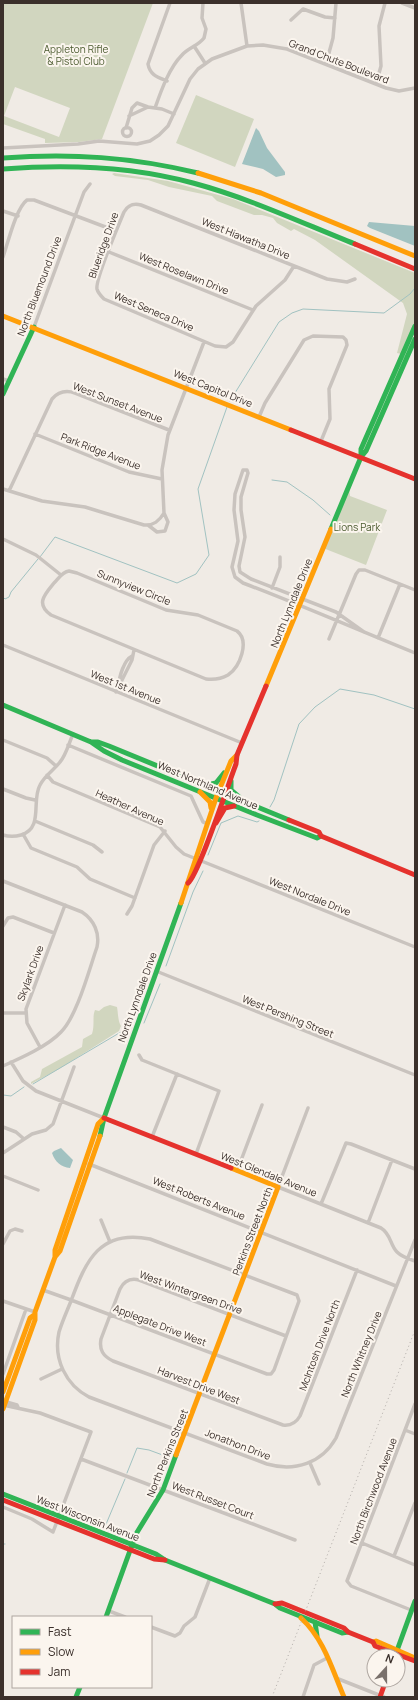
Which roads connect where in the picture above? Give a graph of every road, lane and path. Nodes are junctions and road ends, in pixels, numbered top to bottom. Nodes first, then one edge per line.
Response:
1 (170, 3) edge
2 (203, 3) edge
3 (241, 3) edge
4 (336, 3) edge
5 (385, 3) edge
6 (402, 3) edge
7 (415, 8) edge
8 (335, 18) junction
9 (291, 20) dead end
10 (194, 46) junction
11 (246, 46) junction
12 (205, 63) junction
13 (326, 64) junction
14 (166, 81) junction
15 (376, 84) junction
16 (415, 88) edge
17 (148, 107) junction
18 (155, 108) junction
19 (174, 114) junction
20 (129, 116) junction
21 (126, 128) dead end
22 (3, 148) edge
23 (3, 158) edge
24 (3, 169) edge
25 (90, 184) dead end
26 (131, 205) joint
27 (3, 211) edge
28 (18, 216) junction
29 (76, 216) junction
30 (116, 231) junction
31 (109, 252) junction
32 (3, 256) edge
33 (415, 256) edge
34 (294, 266) junction
35 (415, 269) edge
36 (355, 279) dead end
37 (98, 293) joint
38 (253, 310) junction
39 (3, 316) edge
40 (415, 326) edge
41 (34, 327) junction
42 (415, 339) edge
43 (204, 342) junction
44 (3, 379) edge
45 (9, 381) junction
46 (186, 387) junction
47 (3, 394) edge
48 (259, 417) junction
49 (169, 430) junction
50 (36, 434) junction
51 (321, 441) junction
52 (361, 457) junction
53 (162, 479) junction
54 (415, 479) edge
55 (3, 488) edge
56 (9, 491) junction
57 (234, 501) junction
58 (241, 502) junction
59 (164, 512) junction
60 (148, 525) junction
61 (238, 534) junction
62 (244, 534) junction
63 (3, 540) edge
64 (280, 557) dead end
65 (60, 575) junction
66 (243, 575) junction
67 (239, 580) junction
68 (400, 584) junction
69 (272, 587) junction
70 (415, 590) edge
71 (270, 593) junction
72 (301, 602) junction
73 (339, 614) junction
74 (337, 620) junction
75 (364, 632) junction
76 (378, 638) junction
77 (329, 639) dead end
78 (3, 645) edge
79 (134, 650) junction
80 (415, 653) edge
81 (116, 692) junction
82 (3, 705) edge
83 (73, 734) junction
84 (3, 740) edge
85 (92, 742) junction
86 (242, 743) junction
87 (68, 745) junction
88 (237, 755) junction
89 (56, 766) junction
90 (227, 772) junction
91 (47, 775) junction
92 (230, 778) junction
93 (201, 783) junction
94 (190, 788) junction
95 (3, 789) edge
96 (218, 791) junction
97 (200, 792) junction
98 (224, 793) junction
99 (188, 794) junction
100 (218, 799) junction
101 (35, 800) junction
102 (234, 806) junction
103 (258, 808) junction
104 (211, 811) junction
105 (35, 821) junction
106 (206, 823) junction
107 (165, 831) junction
108 (209, 833) junction
109 (24, 834) junction
110 (3, 835) edge
111 (321, 836) junction
112 (102, 852) dead end
113 (197, 859) junction
114 (415, 875) edge
115 (3, 881) edge
116 (135, 898) junction
117 (65, 905) junction
118 (127, 914) dead end
119 (3, 926) edge
120 (54, 933) junction
121 (415, 947) edge
122 (156, 971) junction
123 (25, 1012) junction
124 (3, 1013) edge
125 (40, 1047) junction
126 (139, 1055) dead end
127 (11, 1062) junction
128 (3, 1066) edge
129 (74, 1067) dead end
130 (177, 1074) junction
131 (415, 1074) edge
132 (61, 1101) junction
133 (262, 1105) dead end
134 (308, 1108) dead end
135 (104, 1118) junction
136 (3, 1127) edge
137 (152, 1137) junction
138 (24, 1140) junction
139 (3, 1153) edge
140 (196, 1154) junction
141 (392, 1160) junction
142 (87, 1163) junction
143 (415, 1169) edge
144 (237, 1171) junction
145 (3, 1176) edge
146 (278, 1187) junction
147 (38, 1190) dead end
148 (321, 1204) junction
149 (101, 1220) dead end
150 (368, 1223) junction
151 (22, 1231) dead end
152 (261, 1232) junction
153 (415, 1240) edge
154 (110, 1242) junction
155 (3, 1244) edge
156 (408, 1258) junction
157 (415, 1261) edge
158 (357, 1270) junction
159 (245, 1275) junction
160 (396, 1286) junction
161 (43, 1290) junction
162 (71, 1300) junction
163 (3, 1301) edge
164 (21, 1308) junction
165 (25, 1312) junction
166 (35, 1313) junction
167 (230, 1314) junction
168 (111, 1315) junction
169 (286, 1336) junction
170 (101, 1352) joint
171 (214, 1354) junction
172 (62, 1369) junction
173 (3, 1374) edge
174 (40, 1379) dead end
175 (3, 1392) edge
176 (200, 1394) junction
177 (4, 1404) edge
178 (415, 1404) edge
179 (293, 1424) joint
180 (405, 1430) junction
181 (185, 1433) junction
182 (415, 1434) edge
183 (81, 1459) junction
184 (310, 1463) junction
185 (319, 1484) dead end
186 (163, 1490) junction
187 (3, 1494) edge
188 (3, 1500) edge
189 (415, 1503) edge
190 (3, 1507) edge
191 (58, 1519) junction
192 (295, 1540) dead end
193 (362, 1543) junction
194 (131, 1547) junction
195 (394, 1556) junction
196 (415, 1565) edge
197 (210, 1578) junction
198 (415, 1601) edge
199 (275, 1604) junction
200 (412, 1610) junction
201 (109, 1611) junction
202 (297, 1615) junction
203 (106, 1616) edge
204 (122, 1616) edge
205 (316, 1619) junction
206 (338, 1625) junction
207 (326, 1626) junction
208 (152, 1627) edge
209 (312, 1628) junction
210 (348, 1632) junction
211 (317, 1636) junction
212 (381, 1648) edge
213 (397, 1648) edge
214 (327, 1658) junction
215 (336, 1678) junction
216 (303, 1697) edge
217 (344, 1697) edge
218 (381, 1697) edge

1 - 14 street
2 - 10 street
3 - 11 street
4 - 8 street
5 - 15 street
6 - 7 street
8 - 9 street
8 - 13 street
10 - 12 street
10 - 14 street
11 - 12 street, Grand Chute Boulevard
11 - 13 street, Grand Chute Boulevard
12 - 19 street, Grand Chute Boulevard
13 - 15 street, Grand Chute Boulevard
14 - 18 street
15 - 16 street, Grand Chute Boulevard
17 - 18 street
17 - 20 street
17 - 20 street
18 - 19 street
19 - 22 street, Grand Chute Boulevard
20 - 21 street
23 - 33 main road
24 - 35 main road
25 - 29 street, North Bluemound Drive
26 - 30 street, Blueridge Drive
26 - 34 street, West Hiawatha Drive
27 - 28 street
28 - 29 street
28 - 32 street
29 - 30 street
29 - 41 street, North Bluemound Drive
30 - 31 street, Blueridge Drive
31 - 37 street, Blueridge Drive
31 - 38 street, West Roselawn Drive
34 - 36 street, West Hiawatha Drive
34 - 38 street, West Seneca Drive
37 - 43 street, West Seneca Drive
38 - 43 street, West Seneca Drive
39 - 41 main road, West Capitol Drive
40 - 52 main road, North Lynndale Drive
41 - 45 main road, North Bluemound Drive
41 - 46 main road, West Capitol Drive
42 - 52 main road, North Lynndale Drive
43 - 46 street
44 - 45 street
45 - 47 main road, North Bluemound Drive
46 - 48 main road, West Capitol Drive
46 - 49 street
48 - 51 main road, West Capitol Drive
48 - 51 street
49 - 50 street, West Sunset Avenue
49 - 53 street
50 - 53 street, Park Ridge Avenue
50 - 56 street
51 - 52 main road, West Capitol Drive
52 - 54 main road, West Capitol Drive
52 - 72 main road, North Lynndale Drive
53 - 59 street
55 - 56 street
56 - 60 street
57 - 58 street
57 - 58 street
57 - 61 street
58 - 62 street
59 - 60 street
59 - 60 street
61 - 62 street
61 - 67 street
62 - 66 street
63 - 65 street
64 - 69 street
65 - 79 street, Sunnyview Circle
65 - 79 street, Sunnyview Circle
66 - 67 street
66 - 69 street
67 - 71 street
68 - 70 street
68 - 73 street
68 - 76 street
69 - 71 street
69 - 72 street
71 - 72 street
72 - 73 street
72 - 74 street
72 - 86 main road, North Lynndale Drive
73 - 74 street
73 - 75 street
74 - 75 street
74 - 77 street
75 - 76 street
76 - 80 street
78 - 81 street, West 1st Avenue
79 - 81 street
81 - 86 street, West 1st Avenue
82 - 83 main road, West Northland Avenue
83 - 85 main road, West Northland Avenue
83 - 87 street
84 - 89 street
85 - 93 main road, West Northland Avenue
85 - 94 main road, West Northland Avenue
86 - 88 main road, North Lynndale Drive
87 - 89 street
87 - 99 street
88 - 90 main road, North Lynndale Drive
88 - 92 main road, North Lynndale Drive
89 - 91 street
90 - 93 main road
90 - 96 main road, North Lynndale Drive
91 - 101 street
91 - 107 street, Heather Avenue
92 - 98 main road, North Lynndale Drive
92 - 103 main road
93 - 96 main road, West Northland Avenue
94 - 97 main road, West Northland Avenue
94 - 99 street
95 - 101 street
96 - 98 main road, West Northland Avenue
96 - 100 main road, North Lynndale Drive
97 - 100 main road, West Northland Avenue
97 - 104 main road
98 - 100 main road, North Lynndale Drive
98 - 103 main road, West Northland Avenue
99 - 106 street
100 - 102 main road, West Northland Avenue
100 - 104 main road, North Lynndale Drive
100 - 108 main road, North Lynndale Drive
101 - 105 street
102 - 108 main road
102 - 111 main road, West Northland Avenue
103 - 111 main road, West Northland Avenue
104 - 106 main road, North Lynndale Drive
105 - 109 street
105 - 112 street
106 - 113 main road, North Lynndale Drive
107 - 113 street, Heather Avenue
107 - 116 street
108 - 113 main road, North Lynndale Drive
109 - 110 street
109 - 116 street
111 - 114 main road, West Northland Avenue
113 - 121 street, West Nordale Drive
113 - 122 main road, North Lynndale Drive
115 - 117 street
116 - 118 street
117 - 120 street, Skylark Drive
117 - 125 street
119 - 120 street
120 - 123 street, Skylark Drive
122 - 131 street, West Pershing Street
122 - 135 main road, North Lynndale Drive
123 - 124 street
123 - 125 street, Skylark Drive
125 - 127 street
126 - 130 street
127 - 128 street
127 - 132 street
129 - 132 street
130 - 137 street
130 - 140 street
132 - 135 street
132 - 138 street
133 - 144 street
134 - 146 street, Perkins Street North
135 - 137 main road, West Glendale Avenue
135 - 142 main road, North Lynndale Drive
136 - 138 street
137 - 140 main road, West Glendale Avenue
138 - 139 street
140 - 144 main road, West Glendale Avenue
141 - 143 street
141 - 148 street
141 - 150 street
142 - 152 street, West Roberts Avenue
142 - 161 main road, North Lynndale Drive
144 - 146 main road, West Glendale Avenue
145 - 147 street
146 - 148 street, West Glendale Avenue
146 - 152 main road, Perkins Street North
148 - 150 street, West Glendale Avenue
149 - 154 street
150 - 156 street, West Glendale Avenue
151 - 155 street
152 - 158 street, West Roberts Avenue
152 - 159 main road, Perkins Street North
153 - 156 street, North Whitney Drive
154 - 159 street
154 - 162 street
156 - 157 street, West Glendale Avenue
156 - 160 street, North Whitney Drive
158 - 160 street, West Roberts Avenue
158 - 179 street, McIntosh Drive North
159 - 167 main road, Perkins Street North
159 - 169 street
160 - 184 street, North Whitney Drive
161 - 162 street, Applegate Drive West
161 - 166 main road, North Lynndale Drive
162 - 168 street, Applegate Drive West
162 - 172 street
163 - 164 street
164 - 165 street
164 - 166 street
165 - 166 street
165 - 173 street
166 - 175 main road, North Lynndale Drive
166 - 177 main road, North Lynndale Drive
167 - 168 street, West Wintergreen Drive
167 - 169 street, West Wintergreen Drive
167 - 171 main road, North Perkins Street
168 - 170 street, West Wintergreen Drive
168 - 171 street, Applegate Drive West
169 - 171 street, Applegate Drive West
170 - 176 street, Harvest Drive West
171 - 176 main road, North Perkins Street
172 - 174 street
172 - 181 street, Jonathon Drive
176 - 179 street, Harvest Drive West
176 - 181 main road, North Perkins Street
177 - 183 street
178 - 180 street, North Birchwood Avenue
180 - 182 street
180 - 193 street, North Birchwood Avenue
181 - 184 street, Jonathon Drive
181 - 186 main road, North Perkins Street
183 - 186 street, West Russet Court
183 - 191 street
184 - 185 street
186 - 192 street, West Russet Court
186 - 194 main road, North Perkins Street
187 - 191 main road, West Wisconsin Avenue
188 - 191 main road, West Wisconsin Avenue
189 - 195 street
190 - 191 street
191 - 194 main road, West Wisconsin Avenue
193 - 195 street
193 - 200 street, North Birchwood Avenue
194 - 197 main road, West Wisconsin Avenue
194 - 201 main road, North Perkins Street
195 - 196 street
197 - 199 main road, West Wisconsin Avenue
197 - 208 street
198 - 200 main road
199 - 202 main road, West Wisconsin Avenue
199 - 205 main road, West Wisconsin Avenue
200 - 213 main road
201 - 203 main road, North Perkins Street
201 - 204 street
202 - 205 main road, West Wisconsin Avenue
202 - 209 main road
205 - 206 main road, West Wisconsin Avenue
205 - 207 main road, West Wisconsin Avenue
205 - 209 main road
205 - 211 main road
206 - 207 main road
206 - 210 main road, West Wisconsin Avenue
207 - 210 main road, West Wisconsin Avenue
209 - 211 main road
210 - 212 main road, West Wisconsin Avenue
211 - 214 main road
214 - 215 main road
214 - 216 street
215 - 217 main road
215 - 218 street

